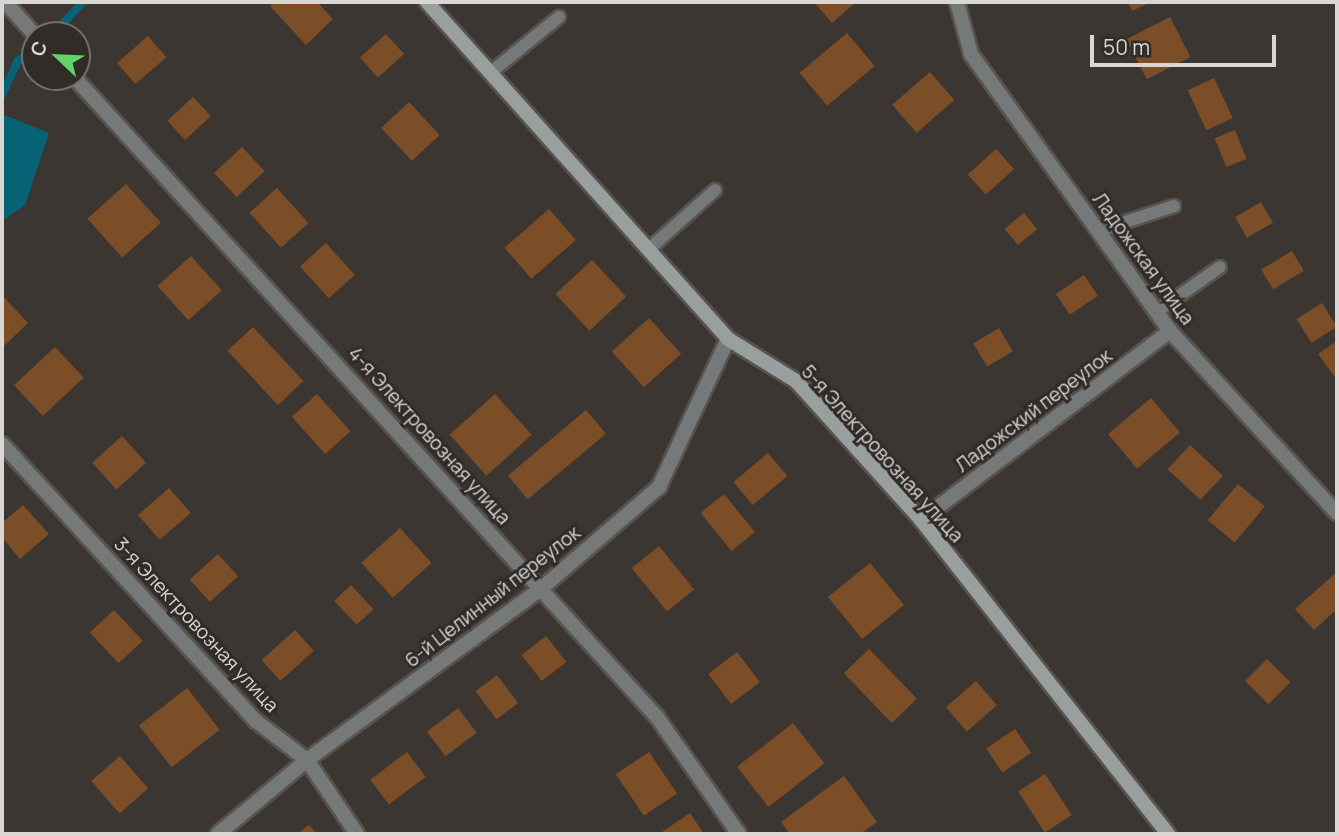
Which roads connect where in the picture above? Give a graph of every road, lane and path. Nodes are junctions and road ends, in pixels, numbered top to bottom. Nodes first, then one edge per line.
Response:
1 (5, 2) edge
2 (957, 2) edge
3 (431, 3) edge
4 (559, 17) dead end
5 (22, 21) edge
6 (490, 73) junction
7 (87, 91) edge
8 (715, 190) dead end
9 (1174, 206) dead end
10 (1098, 232) junction
11 (648, 250) junction
12 (1220, 267) dead end
13 (1156, 312) junction
14 (1170, 331) junction
15 (728, 339) junction
16 (2, 444) edge
17 (1337, 513) edge
18 (921, 520) junction
19 (542, 588) junction
20 (307, 760) junction
21 (218, 834) edge
22 (357, 834) edge
23 (739, 834) edge
24 (1168, 834) edge

1 - 5 street
2 - 10 street, Ладожская улица
3 - 6 street, 5-я Электровозная улица
4 - 6 lane
6 - 11 street, 5-я Электровозная улица
7 - 19 street, 4-я Электровозная улица
8 - 11 lane
9 - 10 lane
10 - 13 street, Ладожская улица
11 - 15 street, 5-я Электровозная улица
12 - 13 lane
13 - 14 street, Ладожская улица
14 - 17 street, Ладожская улица
14 - 18 street, Ладожский переулок
15 - 18 street, 5-я Электровозная улица
15 - 19 street, 6-й Целинный переулок
16 - 20 street, 3-я Электровозная улица
18 - 24 street, 5-я Электровозная улица
19 - 20 street, 6-й Целинный переулок
19 - 23 street, 4-я Электровозная улица
20 - 21 street, 6-й Целинный переулок
20 - 22 street, 3-я Электровозная улица

